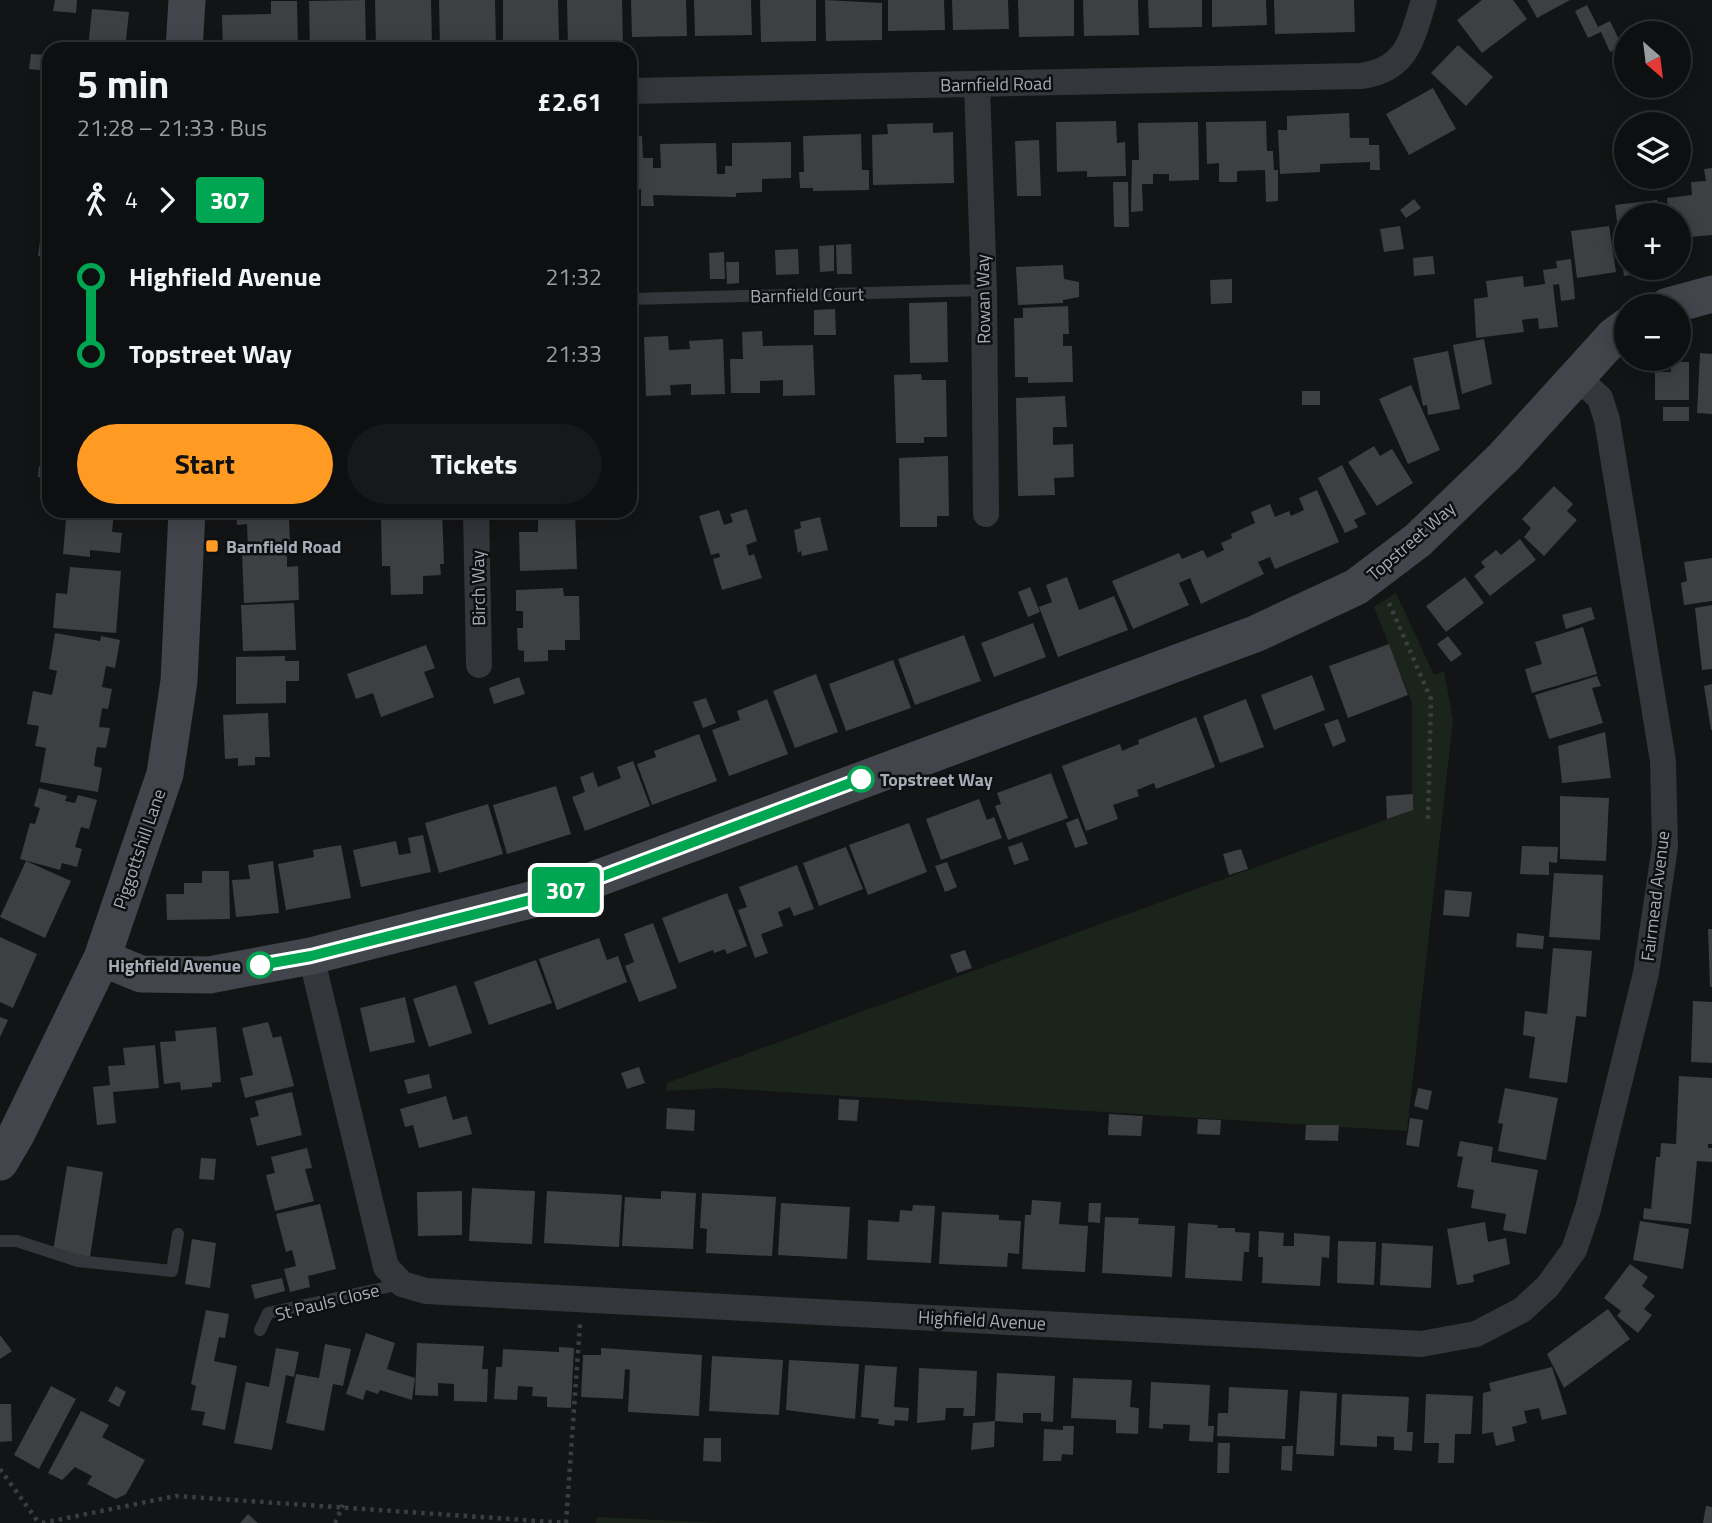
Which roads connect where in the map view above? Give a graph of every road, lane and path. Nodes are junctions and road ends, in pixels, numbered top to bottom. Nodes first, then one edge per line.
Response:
1 (187, 0) edge
2 (1424, 0) edge
3 (184, 42) edge
4 (977, 85) junction
5 (637, 91) edge
6 (984, 290) junction
7 (1712, 294) edge
8 (637, 299) edge
9 (1691, 300) edge
10 (1614, 335) edge
11 (1577, 377) junction
12 (986, 514) dead end
13 (187, 518) edge
14 (476, 518) edge
15 (1375, 574) junction
16 (479, 665) dead end
17 (1428, 819) dead end
18 (311, 956) junction
19 (102, 958) junction
20 (0, 1162) edge
21 (178, 1234) dead end
22 (0, 1241) edge
23 (402, 1284) junction
24 (1548, 1286) joint
25 (582, 1298) junction
26 (260, 1330) dead end
27 (0, 1469) edge
28 (343, 1505) junction
29 (41, 1523) edge
30 (335, 1523) edge
31 (566, 1523) edge

1 - 3 street
2 - 4 street, Barnfield Road
4 - 5 street, Barnfield Road
4 - 6 street, Rowan Way
6 - 8 lane, Barnfield Court
6 - 12 street, Rowan Way
7 - 9 street
10 - 11 street, Topstreet Way
11 - 15 street, Topstreet Way
11 - 24 street, Fairmead Avenue
13 - 19 street, Piggottshill Lane
14 - 16 street, Birch Way
15 - 17 path
15 - 18 street, Topstreet Way
18 - 19 street, Topstreet Way
18 - 23 street
19 - 20 street, Piggottshill Lane
21 - 22 lane
23 - 25 street, Highfield Avenue
23 - 26 lane, St Pauls Close
24 - 25 street, Highfield Avenue
25 - 31 path
27 - 29 path
28 - 29 path
28 - 30 path
28 - 31 path

